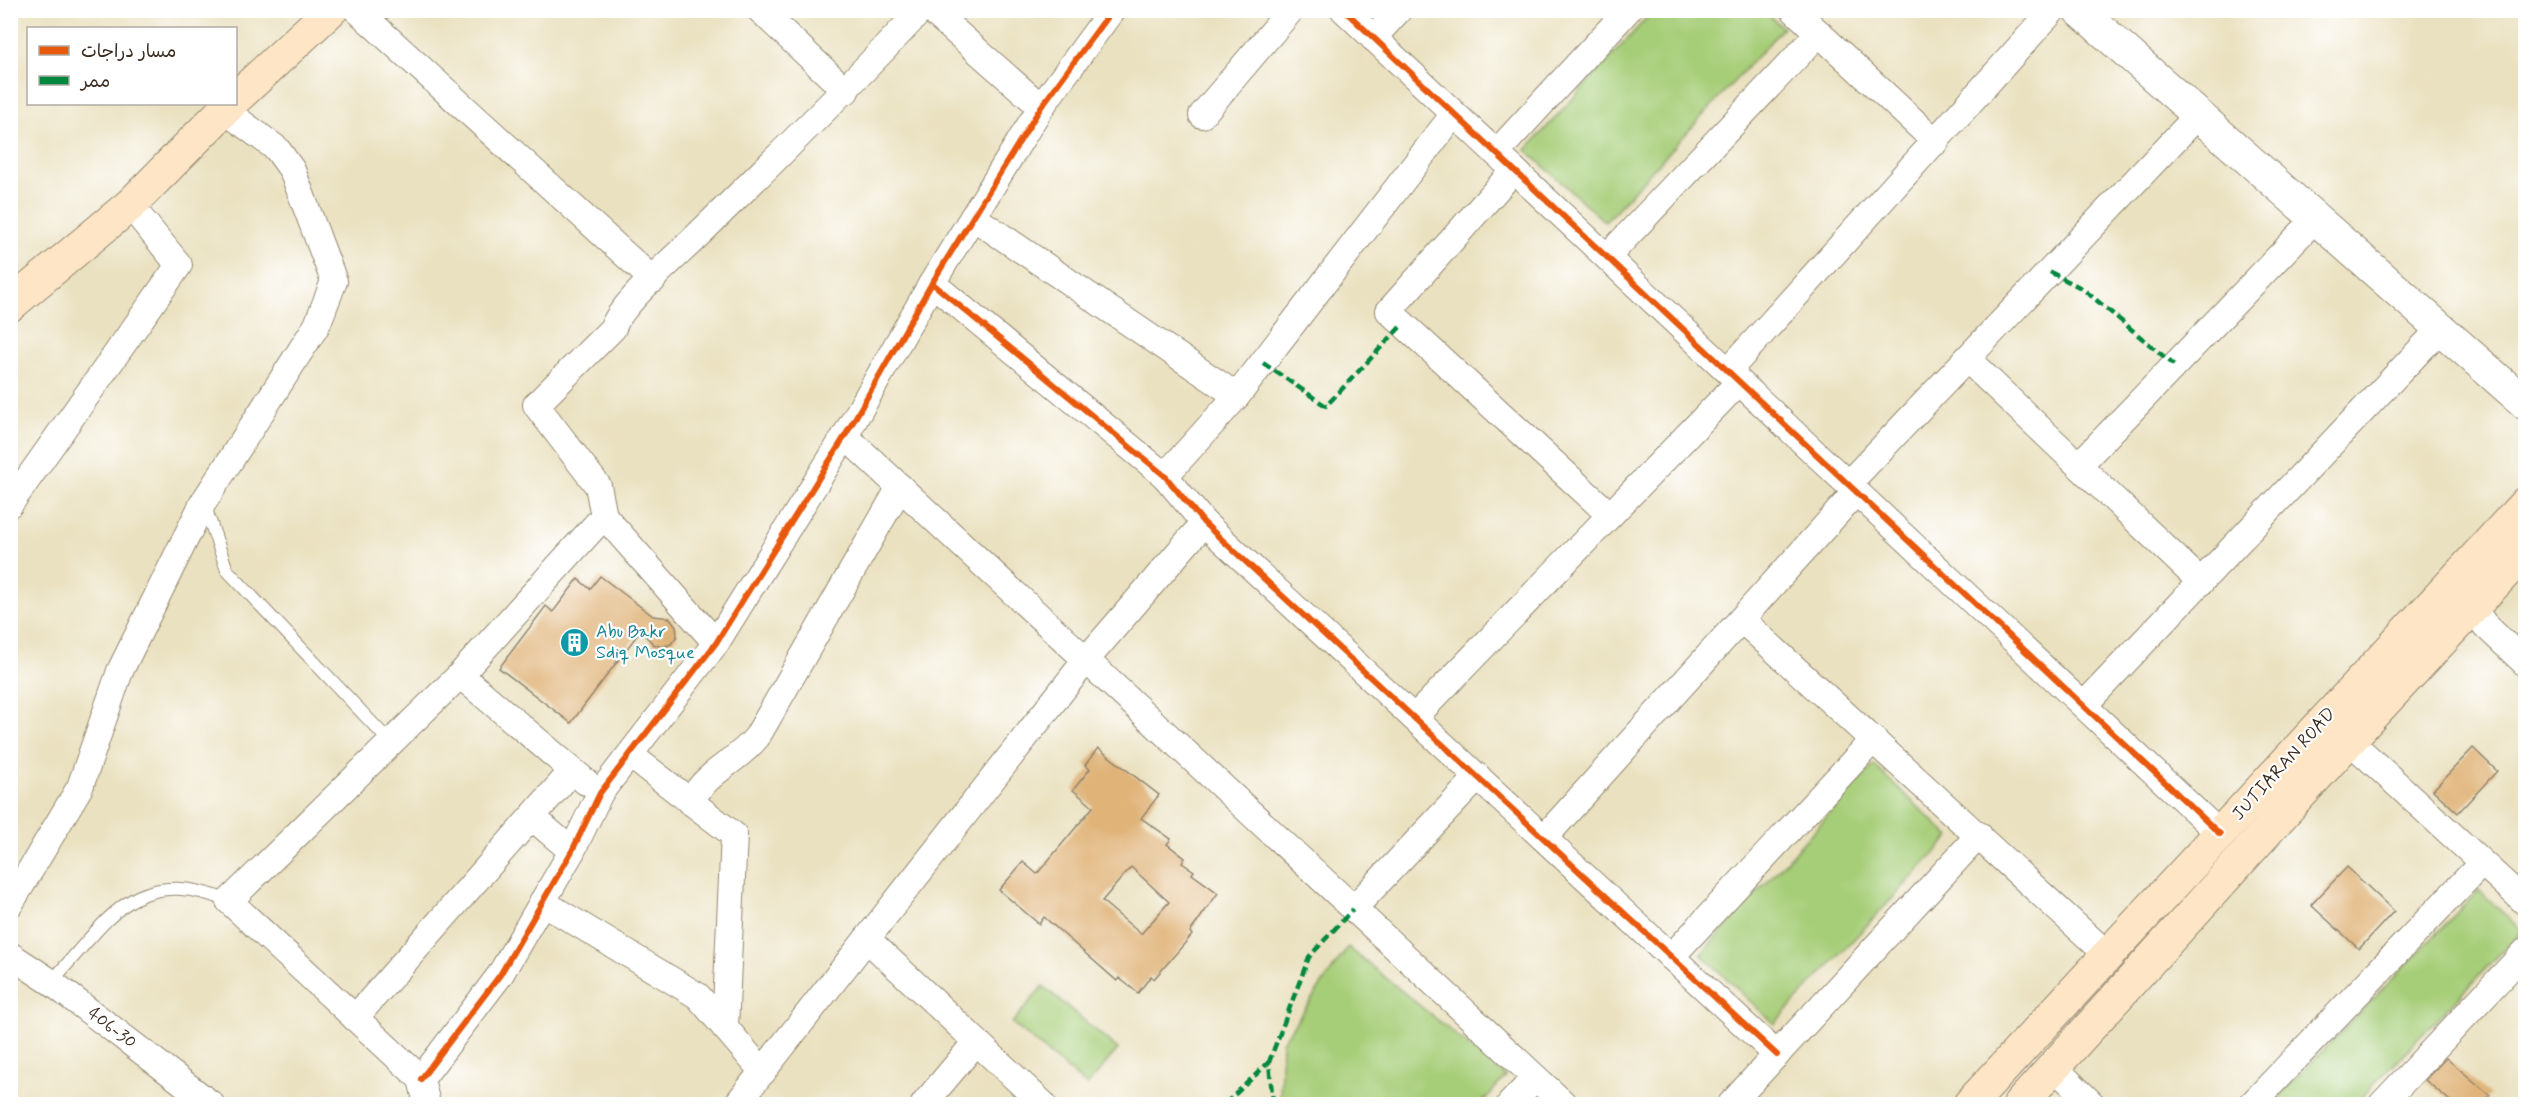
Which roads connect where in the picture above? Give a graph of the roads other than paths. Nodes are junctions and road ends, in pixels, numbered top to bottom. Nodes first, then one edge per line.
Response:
1 (331, 10) edge
2 (357, 10) edge
3 (760, 10) edge
4 (921, 10) edge
5 (931, 10) edge
6 (1112, 10) edge
7 (1291, 10) edge
8 (1344, 10) edge
9 (1399, 10) edge
10 (1628, 10) edge
11 (1794, 10) edge
12 (2053, 10) edge
13 (2079, 10) edge
14 (1819, 33) junction
15 (1373, 38) junction
16 (846, 91) junction
17 (237, 97) edge
18 (228, 105) edge
19 (230, 105) edge
20 (1041, 107) junction
21 (1454, 114) junction
22 (1202, 115) dead end
23 (2198, 115) junction
24 (1936, 142) junction
25 (1496, 153) junction
26 (1514, 170) junction
27 (130, 205) junction
28 (973, 217) junction
29 (2314, 220) junction
30 (1607, 257) junction
31 (653, 280) junction
32 (932, 283) junction
33 (10, 305) edge
34 (2440, 329) junction
35 (1967, 359) junction
36 (1734, 376) junction
37 (1237, 396) junction
38 (2526, 404) edge
39 (845, 436) junction
40 (2079, 465) junction
41 (1165, 476) junction
42 (900, 487) junction
43 (1852, 488) junction
44 (203, 503) junction
45 (2526, 503) edge
46 (10, 504) edge
47 (1610, 515) junction
48 (604, 516) junction
49 (1204, 523) junction
50 (2526, 550) edge
51 (2201, 582) junction
52 (2472, 607) junction
53 (1742, 620) junction
54 (716, 643) junction
55 (1086, 660) junction
56 (2526, 664) edge
57 (460, 675) junction
58 (2084, 705) junction
59 (1414, 718) junction
60 (1874, 739) junction
61 (2350, 741) junction
62 (391, 743) junction
63 (630, 755) junction
64 (572, 771) junction
65 (1478, 777) junction
66 (600, 793) junction
67 (690, 802) junction
68 (532, 817) junction
69 (2220, 834) junction
70 (1979, 835) junction
71 (1544, 838) junction
72 (572, 851) junction
73 (2482, 863) junction
74 (229, 901) junction
75 (542, 902) junction
76 (2526, 903) edge
77 (10, 904) edge
78 (1353, 909) junction
79 (867, 939) junction
80 (2526, 951) edge
81 (10, 955) edge
82 (2109, 955) junction
83 (1671, 957) junction
84 (51, 982) junction
85 (355, 1018) junction
86 (725, 1028) junction
87 (976, 1042) junction
88 (1777, 1055) junction
89 (2055, 1068) junction
90 (763, 1072) junction
91 (1535, 1078) junction
92 (421, 1079) junction
93 (211, 1104) edge
94 (427, 1104) edge
95 (737, 1104) edge
96 (924, 1104) edge
97 (1043, 1104) edge
98 (1510, 1104) edge
99 (1564, 1104) edge
100 (1731, 1104) edge
101 (1970, 1104) edge
102 (2020, 1104) edge
103 (2092, 1104) edge
104 (2252, 1104) edge
105 (2382, 1104) edge

1 - 17 main road
2 - 31 street
3 - 16 street
4 - 16 street
5 - 20 street
6 - 20 street
7 - 22 street
8 - 15 street
9 - 15 street
10 - 25 street
11 - 14 street
12 - 24 street
13 - 23 street
14 - 24 street
14 - 30 street
15 - 21 street
16 - 31 street
18 - 27 main road
19 - 44 street
20 - 28 street
21 - 25 street
21 - 37 street
23 - 29 street
23 - 35 street
24 - 36 street
25 - 26 street
26 - 30 street
26 - 47 street
27 - 33 main road
27 - 46 street
28 - 32 street
28 - 37 street
29 - 34 street
29 - 40 street
30 - 36 street
31 - 48 street
32 - 39 street
32 - 41 street
34 - 38 street
34 - 51 street
35 - 40 street
35 - 43 street
36 - 43 street
36 - 47 street
37 - 41 street
39 - 42 street
39 - 54 street
40 - 51 street
41 - 49 street
42 - 55 street
42 - 67 street
43 - 53 street
43 - 58 street
44 - 62 lane
44 - 77 street
45 - 69 main road, JUTIARAN ROAD
47 - 59 street
48 - 54 street
48 - 57 street
49 - 55 street
49 - 59 street
50 - 52 main road, JUTIARAN ROAD
51 - 58 street
52 - 56 street
52 - 61 main road, JUTIARAN ROAD
53 - 60 street
53 - 71 street
54 - 63 street
55 - 78 street
55 - 79 street
57 - 62 street
57 - 64 street
58 - 69 street
59 - 65 street
60 - 70 street
60 - 83 street
61 - 73 street
61 - 89 main road, JUTIARAN ROAD
62 - 74 street
63 - 66 street
63 - 67 street
64 - 66 street
64 - 68 street
65 - 71 street
65 - 78 street
66 - 72 street
67 - 86 street
68 - 72 street
68 - 85 street
69 - 82 main road, JUTIARAN ROAD
70 - 82 street
70 - 88 street
71 - 83 street
72 - 75 street
73 - 76 street
73 - 104 street
74 - 84 lane
74 - 85 street
75 - 86 street
75 - 92 street
78 - 91 street
79 - 87 street
79 - 90 street
80 - 105 street
81 - 84 street, 406-30
82 - 101 main road, JUTIARAN ROAD
83 - 88 street
84 - 93 street, 406-30
85 - 92 street
86 - 90 street
87 - 96 street
87 - 97 street
88 - 100 street
89 - 102 main road, JUTIARAN ROAD
89 - 103 street
90 - 95 street
91 - 98 street
91 - 99 street
92 - 94 street

